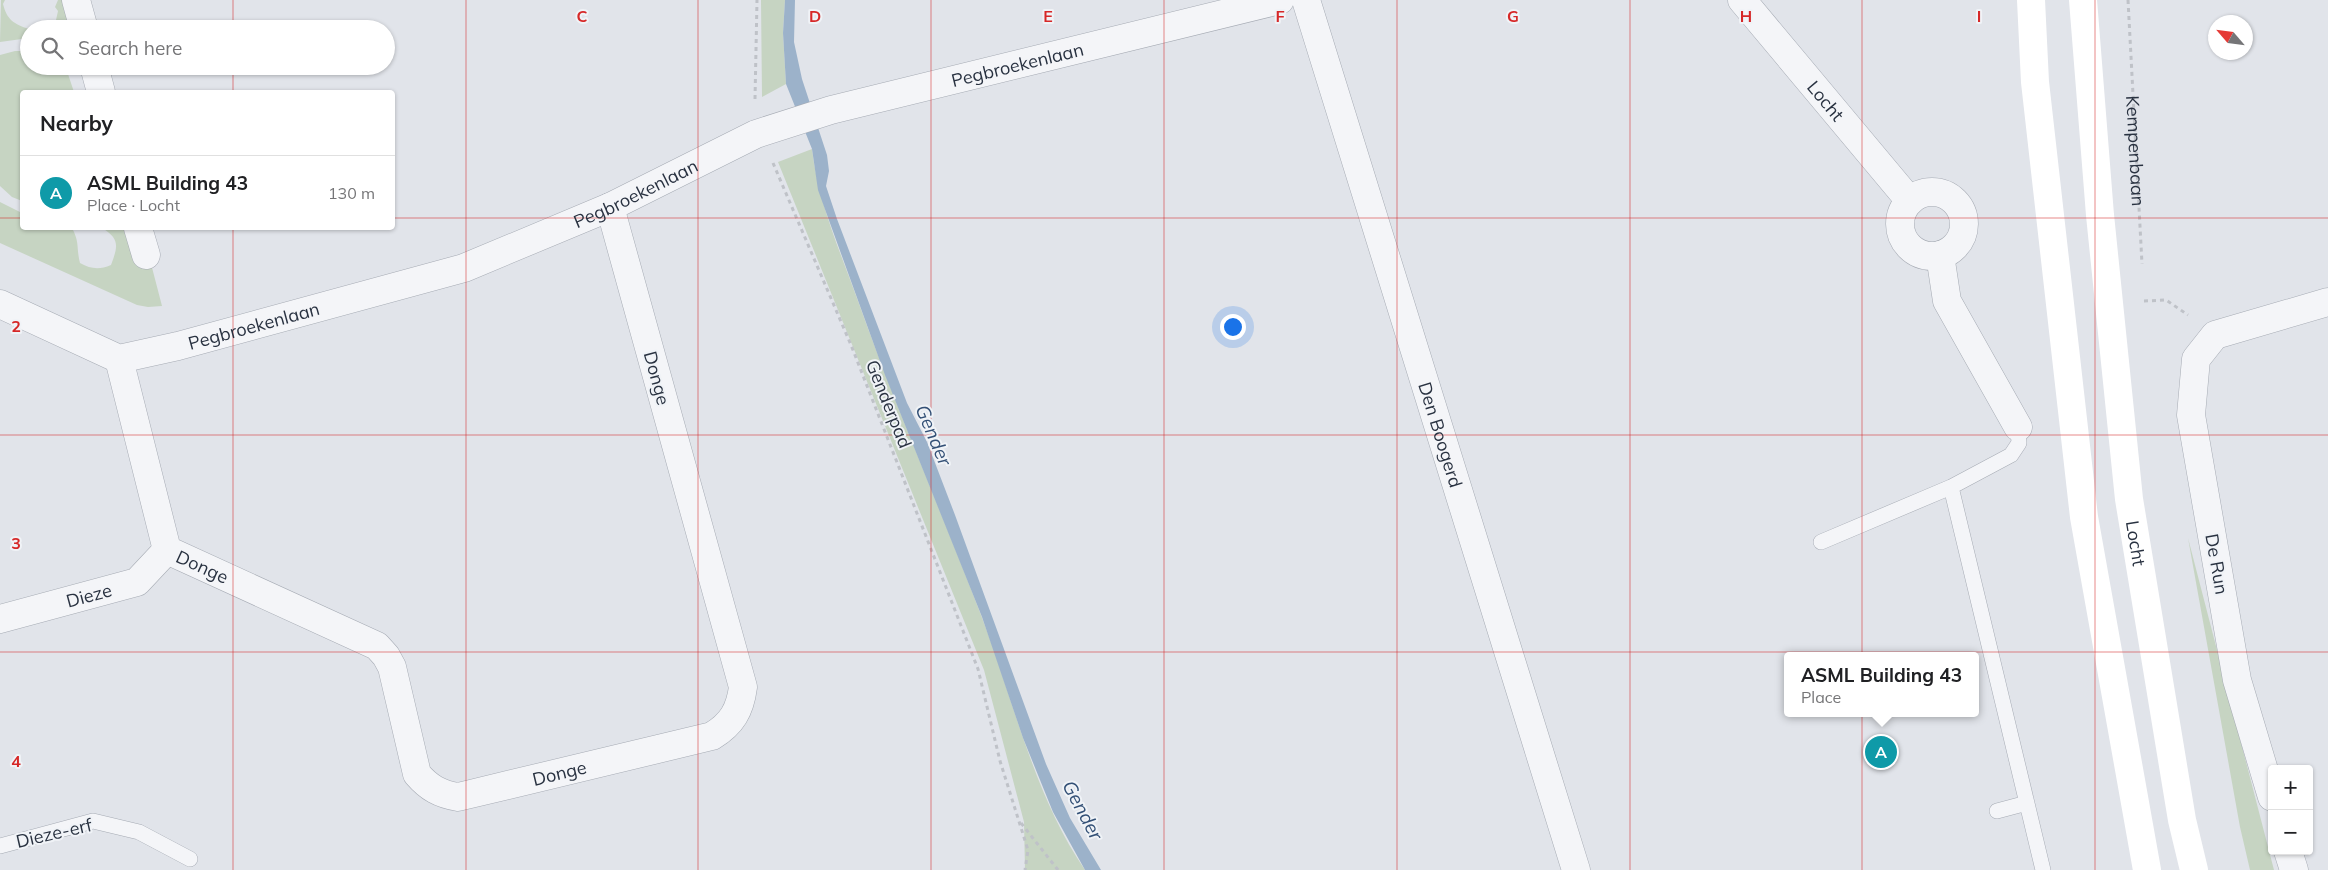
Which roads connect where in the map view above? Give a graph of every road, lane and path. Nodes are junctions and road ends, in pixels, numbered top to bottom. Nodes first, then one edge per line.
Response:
1 (76, 0) edge
2 (757, 0) edge
3 (1280, 0) edge
4 (1306, 0) edge
5 (1742, 0) edge
6 (2031, 0) edge
7 (2083, 0) edge
8 (2128, 0) edge
9 (82, 20) edge
10 (97, 75) edge
11 (101, 90) edge
12 (756, 134) junction
13 (1910, 201) junction
14 (610, 207) junction
15 (139, 230) edge
16 (146, 255) dead end
17 (1940, 255) junction
18 (2142, 272) dead end
19 (2143, 291) dead end
20 (2328, 302) edge
21 (0, 304) edge
22 (2215, 335) junction
23 (119, 359) junction
24 (2018, 427) joint
25 (1951, 487) junction
26 (1821, 542) dead end
27 (167, 550) junction
28 (0, 619) edge
29 (2268, 783) edge
30 (2027, 803) junction
31 (1997, 811) dead end
32 (1019, 820) junction
33 (0, 846) edge
34 (2289, 855) edge
35 (190, 859) dead end
36 (1025, 870) edge
37 (1058, 870) edge
38 (1576, 870) edge
39 (2043, 870) edge
40 (2147, 870) edge
41 (2194, 870) edge
42 (2294, 870) edge

1 - 9 street
2 - 12 path, Genderpad
3 - 12 street, Pegbroekenlaan
4 - 38 street, Den Boogerd
5 - 13 street, Locht
6 - 40 main road
7 - 41 main road, Locht
8 - 18 path, Kempenbaan
10 - 11 street
12 - 14 street, Pegbroekenlaan
12 - 32 path, Genderpad
13 - 17 street
13 - 17 street
14 - 23 street, Pegbroekenlaan
14 - 27 street, Donge
15 - 16 street
17 - 24 street
19 - 22 path
20 - 22 street
21 - 23 street
22 - 29 street, De Run
23 - 27 street, Donge
24 - 25 lane
25 - 26 lane
25 - 30 lane
27 - 28 street, Dieze
30 - 31 lane
30 - 39 lane
32 - 36 path, Genderpad
32 - 37 path
33 - 35 lane, Dieze-erf
34 - 42 street

